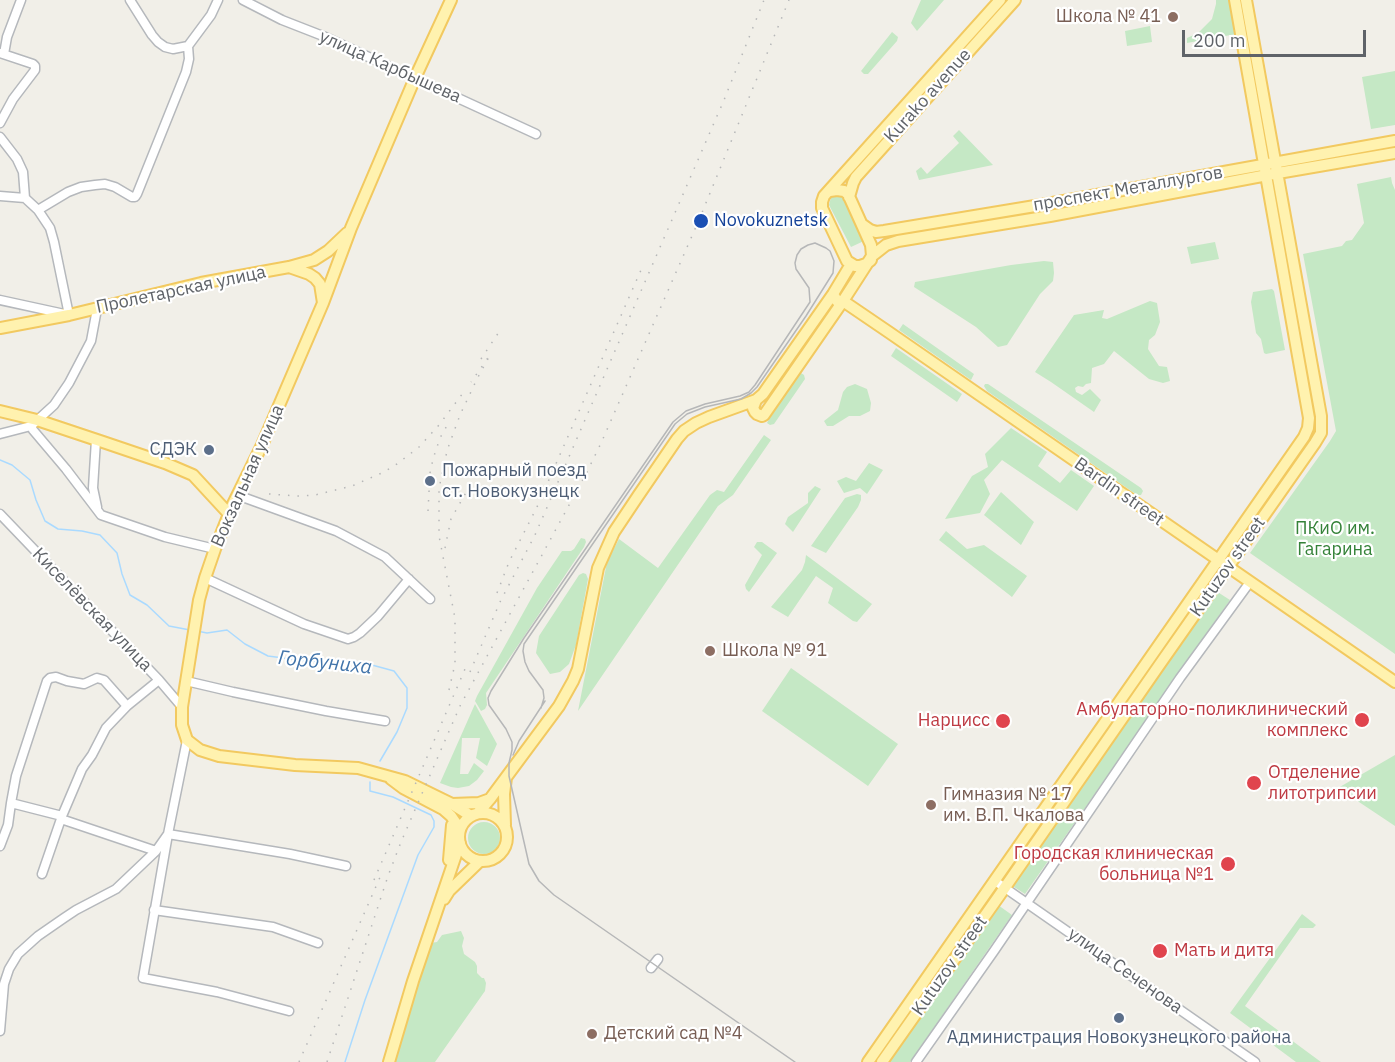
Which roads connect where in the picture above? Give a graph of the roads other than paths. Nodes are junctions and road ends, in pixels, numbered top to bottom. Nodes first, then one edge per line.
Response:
1 (130, 0) edge
2 (218, 0) edge
3 (243, 0) edge
4 (451, 0) edge
5 (1000, 0) edge
6 (1015, 0) edge
7 (1235, 0) edge
8 (1246, 0) edge
9 (18, 1) edge
10 (188, 46) junction
11 (2, 53) edge
12 (415, 78) junction
13 (0, 123) edge
14 (536, 134) dead end
15 (0, 136) edge
16 (1395, 141) edge
17 (1395, 153) edge
18 (1277, 168) junction
19 (1265, 170) junction
20 (830, 191) junction
21 (0, 196) edge
22 (849, 197) junction
23 (25, 198) junction
24 (38, 210) junction
25 (863, 225) junction
26 (351, 228) junction
27 (871, 258) junction
28 (314, 260) junction
29 (851, 264) junction
30 (289, 267) junction
31 (333, 274) junction
32 (833, 294) junction
33 (0, 300) edge
34 (843, 301) junction
35 (323, 303) junction
36 (97, 309) junction
37 (69, 315) junction
38 (0, 328) edge
39 (758, 409) junction
40 (0, 411) edge
41 (34, 423) junction
42 (0, 434) edge
43 (96, 440) junction
44 (237, 495) junction
45 (0, 514) edge
46 (229, 514) junction
47 (101, 515) junction
48 (215, 549) junction
49 (1218, 560) junction
50 (1228, 567) junction
51 (205, 578) junction
52 (409, 579) junction
53 (1250, 582) junction
54 (430, 599) dead end
55 (159, 680) junction
56 (186, 681) junction
57 (1395, 682) edge
58 (127, 706) junction
59 (182, 707) junction
60 (385, 721) dead end
61 (187, 740) junction
62 (506, 776) junction
63 (490, 799) junction
64 (11, 803) junction
65 (452, 810) junction
66 (474, 814) junction
67 (61, 817) junction
68 (505, 825) junction
69 (460, 829) junction
70 (168, 834) junction
71 (460, 843) junction
72 (0, 846) edge
73 (156, 851) junction
74 (480, 861) junction
75 (346, 866) dead end
76 (42, 874) dead end
77 (995, 881) junction
78 (1005, 888) junction
79 (444, 889) junction
80 (1027, 903) junction
81 (438, 909) junction
82 (154, 910) junction
83 (318, 943) dead end
84 (658, 959) dead end
85 (651, 968) dead end
86 (289, 1011) dead end
87 (0, 1031) edge
88 (389, 1062) edge
89 (868, 1062) edge
90 (882, 1062) edge
91 (916, 1062) edge
92 (1256, 1062) edge

1 - 10 street
2 - 10 street
3 - 12 street, улица Карбышева
4 - 12 main road, Вокзальная улица
5 - 20 main road, Kurako avenue
6 - 22 main road, Kurako avenue
7 - 19 main road, Kutuzov street
8 - 18 main road, Kutuzov street
9 - 11 street
10 - 24 street
11 - 13 street
12 - 14 street, улица Карбышева
12 - 26 main road, Вокзальная улица
15 - 23 street
16 - 18 main road, проспект Металлургов
17 - 18 main road, проспект Металлургов
18 - 19 main road, проспект Металлургов
18 - 50 main road, Kutuzov street
19 - 25 main road, проспект Металлургов
19 - 27 main road, проспект Металлургов
19 - 49 main road, Kutuzov street
20 - 22 main road
20 - 29 main road
21 - 23 street
22 - 25 main road
23 - 24 street
24 - 37 street
25 - 27 main road
26 - 28 main road, Пролетарская улица
26 - 31 main road, Вокзальная улица
27 - 29 main road
27 - 34 main road
28 - 30 main road, Пролетарская улица
28 - 31 main road
29 - 32 main road
30 - 35 main road
30 - 36 main road, Пролетарская улица
31 - 35 main road, Вокзальная улица
32 - 34 main road, Bardin street
32 - 39 main road
33 - 37 street
34 - 39 main road
34 - 49 main road, Bardin street
35 - 44 main road, Вокзальная улица
36 - 37 main road, Пролетарская улица
36 - 41 street
37 - 38 main road, Пролетарская улица
39 - 62 main road
40 - 41 main road
41 - 42 street
41 - 43 main road
41 - 47 street
43 - 46 main road
43 - 47 street
44 - 46 main road, Вокзальная улица
44 - 52 street
45 - 55 street, Киселёвская улица
46 - 48 main road, Вокзальная улица
47 - 48 street
48 - 51 main road, Вокзальная улица
49 - 50 main road, Bardin street
49 - 77 main road, Kutuzov street
50 - 53 main road, Bardin street
50 - 78 main road, Kutuzov street
51 - 52 street
51 - 56 main road, Вокзальная улица
52 - 54 street
53 - 57 main road, Bardin street
53 - 80 street
55 - 58 street
55 - 59 street, Киселёвская улица
56 - 59 main road, Вокзальная улица
56 - 60 street
58 - 64 street
58 - 67 street
59 - 61 main road, Вокзальная улица
61 - 65 main road
61 - 70 street, Вокзальная улица
62 - 63 main road
62 - 68 main road
63 - 65 main road
63 - 66 main road
64 - 67 street
64 - 72 street
65 - 66 main road
65 - 69 main road
65 - 79 main road
66 - 68 main road
66 - 69 main road
67 - 73 street
67 - 76 street
68 - 74 main road
69 - 71 main road
70 - 73 street
70 - 75 street
70 - 82 street, Вокзальная улица
71 - 74 main road
71 - 79 main road
73 - 87 street
74 - 81 main road
77 - 78 street, улица Сеченова
77 - 89 main road, Kutuzov street
78 - 80 street, улица Сеченова
78 - 90 main road, Kutuzov street
79 - 81 main road
80 - 91 street
80 - 92 street, улица Сеченова
81 - 88 main road
82 - 83 street
82 - 86 street, Вокзальная улица
84 - 85 street

